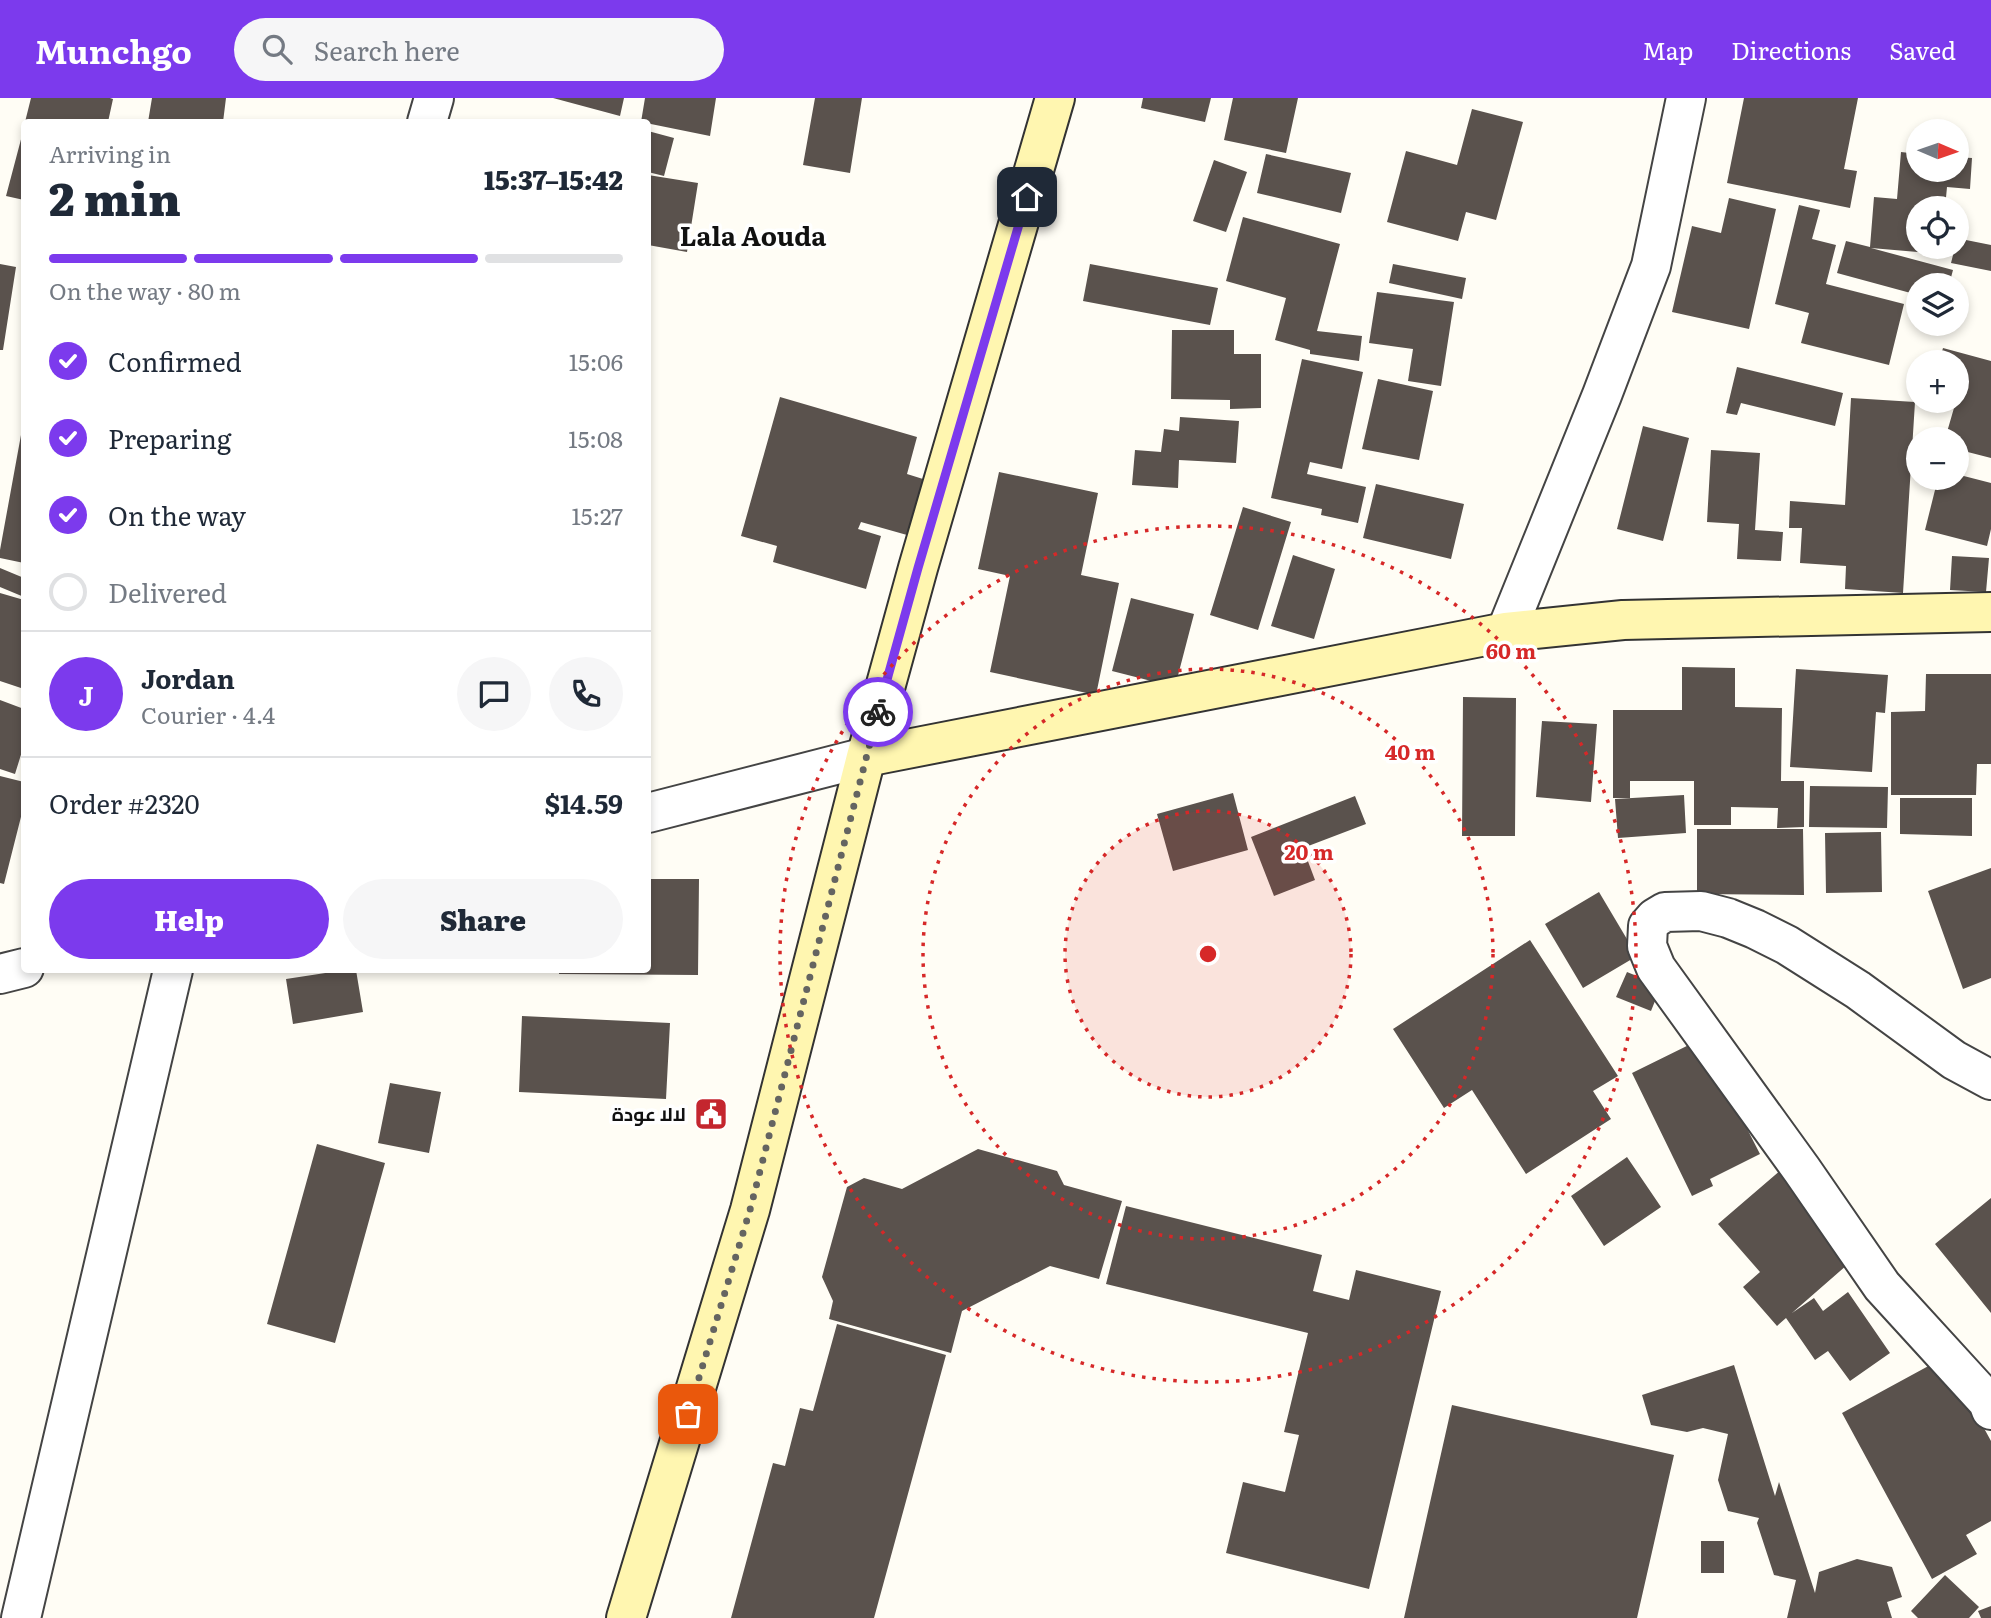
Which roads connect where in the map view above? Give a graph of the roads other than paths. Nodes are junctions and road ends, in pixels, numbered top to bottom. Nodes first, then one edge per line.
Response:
1 (434, 98) edge
2 (1055, 98) edge
3 (1686, 98) edge
4 (428, 119) edge
5 (1991, 612) edge
6 (1506, 632) junction
7 (866, 757) junction
8 (651, 812) edge
9 (21, 969) edge
10 (172, 973) edge
11 (0, 974) edge
12 (1991, 1080) edge
13 (1991, 1410) edge
14 (21, 1618) edge
15 (626, 1618) edge

1 - 4 street
2 - 7 main road
3 - 6 street
5 - 6 main road
6 - 7 main road
7 - 8 street
7 - 15 main road
9 - 11 street
10 - 14 street
12 - 13 street

